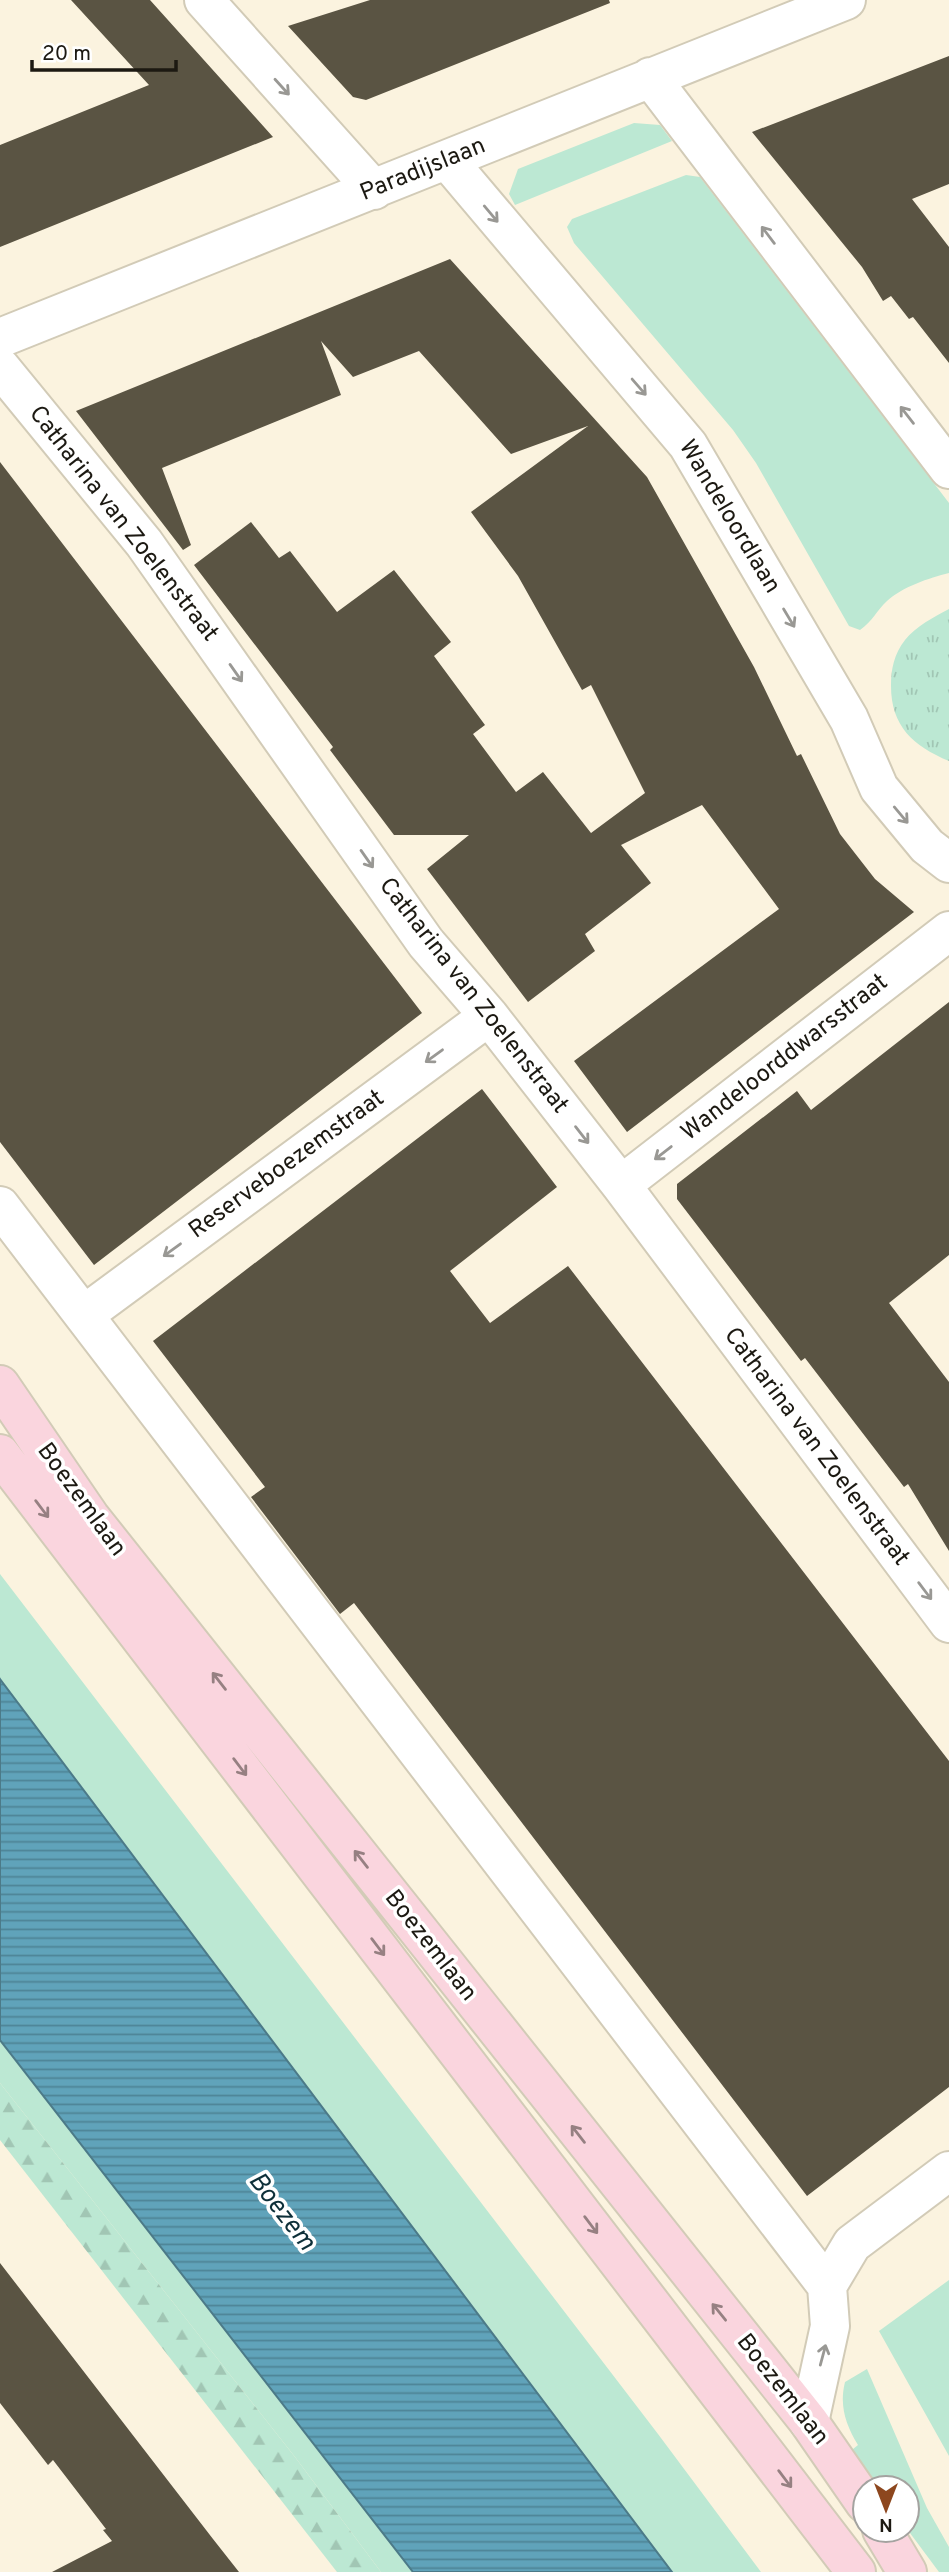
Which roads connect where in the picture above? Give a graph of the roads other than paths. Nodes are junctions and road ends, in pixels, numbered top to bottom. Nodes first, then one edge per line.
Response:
1 (204, 0) edge
2 (846, 0) edge
3 (650, 77) junction
4 (448, 162) junction
5 (374, 190) junction
6 (0, 338) edge
7 (0, 367) edge
8 (949, 469) edge
9 (949, 863) edge
10 (949, 931) edge
11 (489, 1016) junction
12 (621, 1185) junction
13 (0, 1206) edge
14 (85, 1314) junction
15 (0, 1385) edge
16 (0, 1454) edge
17 (949, 1623) edge
18 (949, 2171) edge
19 (827, 2286) junction
20 (809, 2421) junction
21 (851, 2482) edge
22 (890, 2544) edge
23 (856, 2572) edge
24 (907, 2572) edge

1 -> 5 street
2 - 3 street, Paradijslaan
3 - 4 street, Paradijslaan
8 -> 3 street
4 - 5 street, Paradijslaan
4 -> 9 street, Wandeloordlaan
5 - 6 street, Paradijslaan
7 -> 11 street, Catharina van Zoelenstraat
10 -> 12 street, Wandeloorddwarsstraat
11 -> 12 street, Catharina van Zoelenstraat
11 -> 14 street, Reserveboezemstraat
12 -> 17 street, Catharina van Zoelenstraat
13 - 14 street
14 - 19 street
20 -> 15 main road, Boezemlaan
16 -> 23 main road, Boezemlaan
18 - 19 street
20 -> 19 street
20 - 21 main road, Boezemlaan
22 - 24 main road

